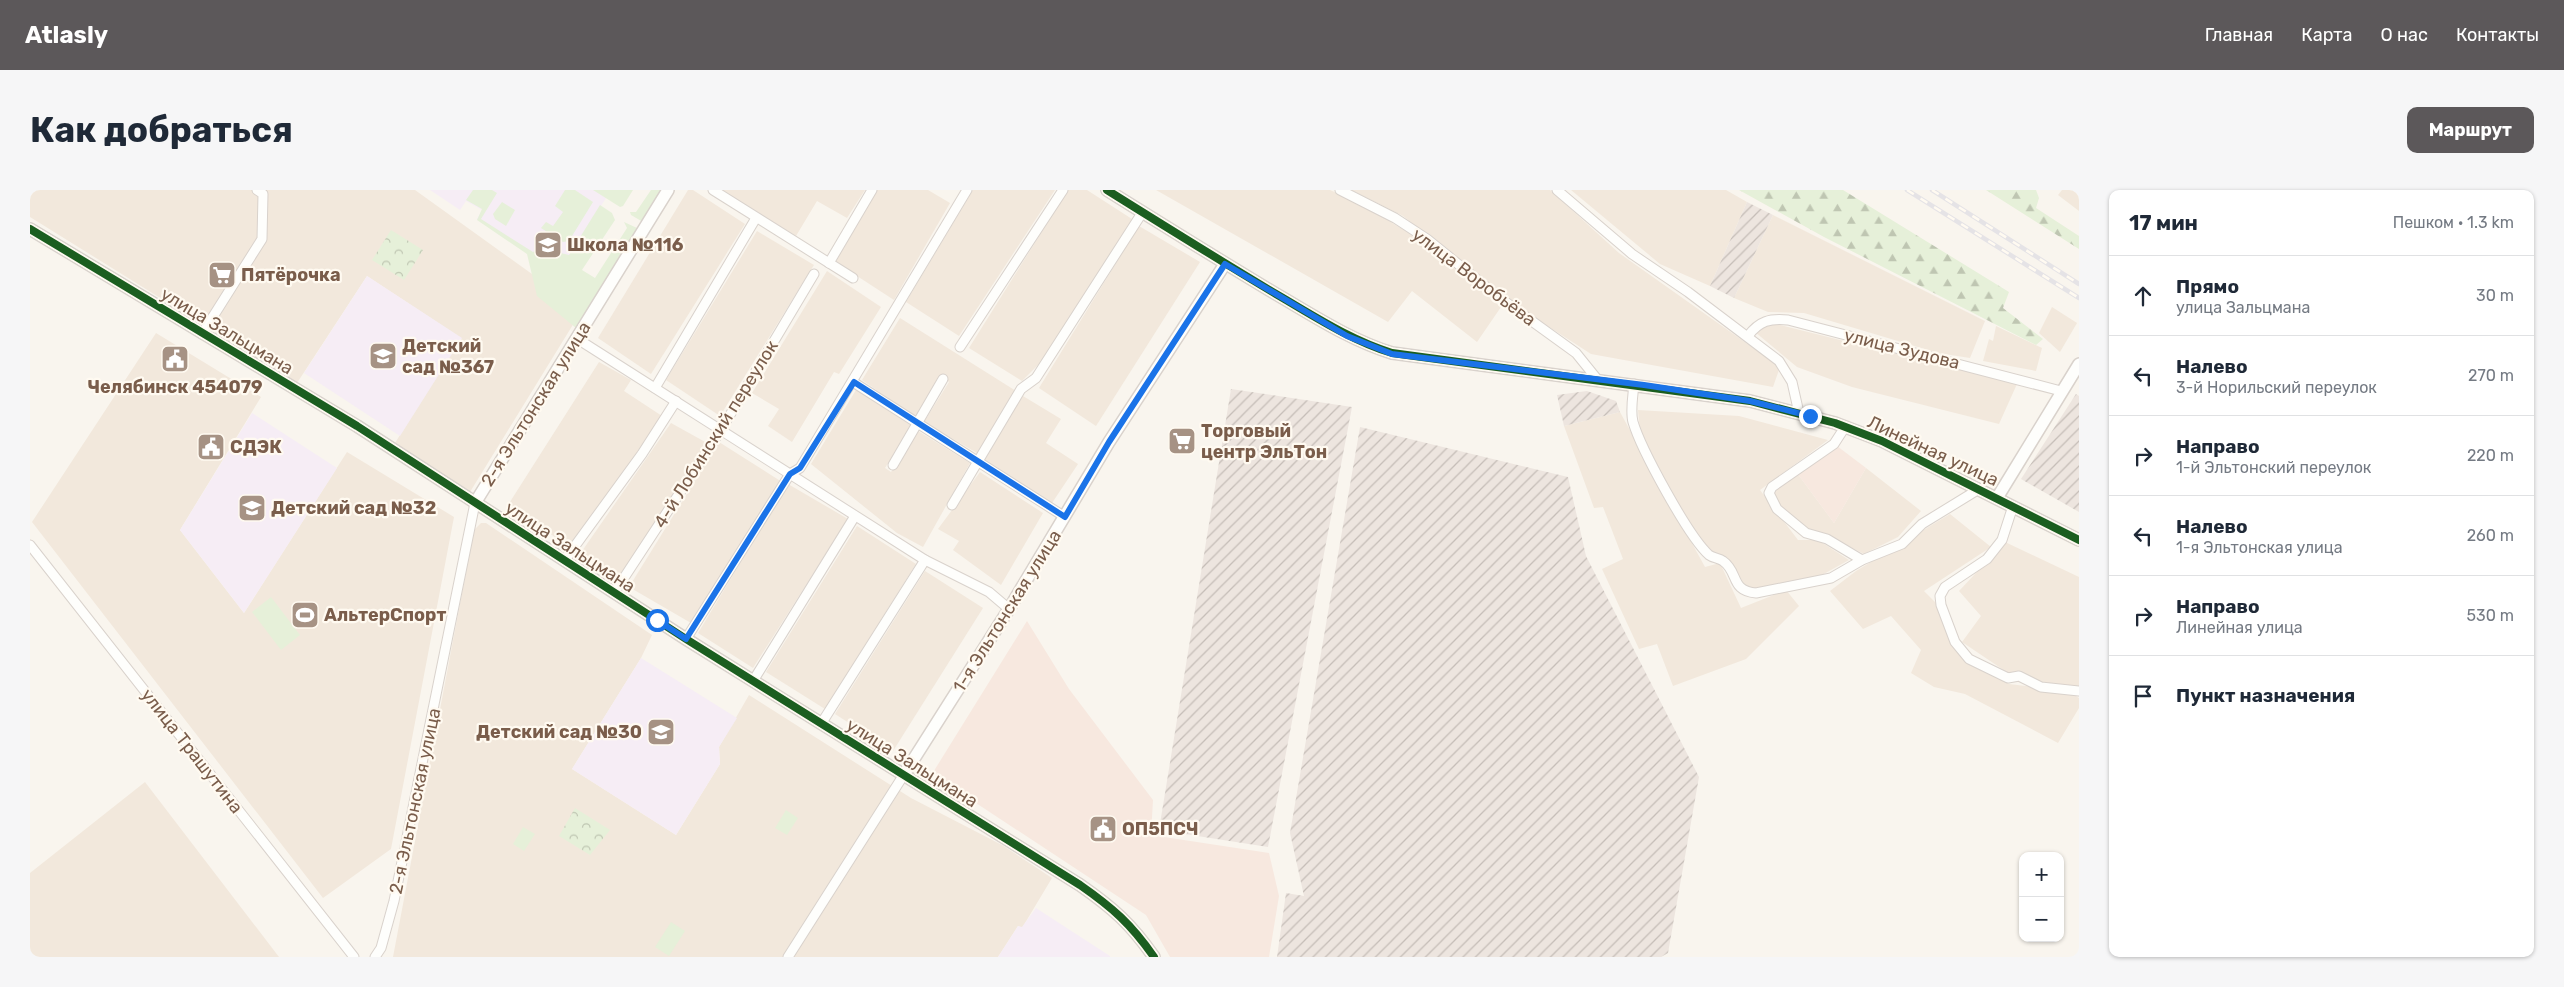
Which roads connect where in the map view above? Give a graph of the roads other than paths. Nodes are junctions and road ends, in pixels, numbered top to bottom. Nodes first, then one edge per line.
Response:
1 (257, 190) edge
2 (668, 190) edge
3 (713, 190) edge
4 (872, 190) edge
5 (967, 190) edge
6 (1062, 190) edge
7 (1107, 190) edge
8 (1340, 190) edge
9 (1558, 190) edge
10 (1142, 213) junction
11 (756, 218) junction
12 (30, 229) edge
13 (829, 263) junction
14 (1225, 264) junction
15 (814, 274) dead end
16 (853, 278) dead end
17 (202, 334) junction
18 (1748, 336) junction
19 (576, 338) junction
20 (960, 347) dead end
21 (2079, 364) edge
22 (943, 379) dead end
23 (1597, 380) junction
24 (854, 382) junction
25 (1634, 384) junction
26 (655, 388) junction
27 (2061, 391) junction
28 (676, 402) junction
29 (1799, 413) junction
30 (918, 421) junction
31 (1845, 427) junction
32 (721, 430) junction
33 (978, 460) junction
34 (892, 465) dead end
35 (790, 474) junction
36 (1979, 489) junction
37 (1996, 498) junction
38 (475, 503) junction
39 (952, 505) dead end
40 (2013, 506) junction
41 (856, 516) junction
42 (1065, 517) junction
43 (2079, 540) edge
44 (30, 546) edge
45 (925, 560) junction
46 (1862, 560) junction
47 (564, 561) junction
48 (614, 593) junction
49 (1009, 609) junction
50 (686, 639) junction
51 (753, 681) junction
52 (2079, 691) edge
53 (821, 724) junction
54 (903, 776) junction
55 (354, 957) edge
56 (375, 957) edge
57 (788, 957) edge
58 (1154, 957) edge

1 - 17 street
2 - 19 street, 2-я Эльтонская улица
3 - 11 street
4 - 13 street
5 - 24 street
6 - 20 street
7 - 10 street, Линейная улица
8 - 23 street, улица Воробьёва
9 - 18 street
10 - 14 street, Линейная улица
10 - 33 street
11 - 13 street
11 - 26 street
12 - 17 street, улица Зальцмана
13 - 16 street
14 - 23 street, Линейная улица
14 - 42 street, 1-я Эльтонская улица
15 - 32 street, 4-й Лобинский переулок
17 - 38 street, улица Зальцмана
18 - 27 street, улица Зудова
18 - 29 street
19 - 26 street
19 - 38 street, 2-я Эльтонская улица
21 - 27 street
22 - 30 street
23 - 25 street, Линейная улица
24 - 30 street
24 - 35 street
25 - 29 street, Линейная улица
25 - 46 street
26 - 28 street
27 - 37 street
28 - 32 street
28 - 47 street
29 - 31 street, Линейная улица
30 - 33 street
30 - 34 street
31 - 36 street, Линейная улица
31 - 46 street
32 - 35 street
32 - 48 street, 4-й Лобинский переулок
33 - 39 street
33 - 42 street
35 - 41 street
35 - 50 street
36 - 37 street, Линейная улица
36 - 46 street
37 - 40 street, Линейная улица
38 - 47 street, улица Зальцмана
38 - 56 street, 2-я Эльтонская улица
40 - 43 street, Линейная улица
40 - 52 street
41 - 45 street
41 - 51 street
42 - 49 street, 1-я Эльтонская улица
44 - 55 street, улица Трашутина
45 - 49 street
45 - 53 street
47 - 48 street, улица Зальцмана
48 - 50 street, улица Зальцмана
49 - 54 street, 1-я Эльтонская улица
50 - 51 street, улица Зальцмана
51 - 53 street, улица Зальцмана
53 - 54 street, улица Зальцмана
54 - 57 street, 1-я Эльтонская улица
54 - 58 street, улица Зальцмана

